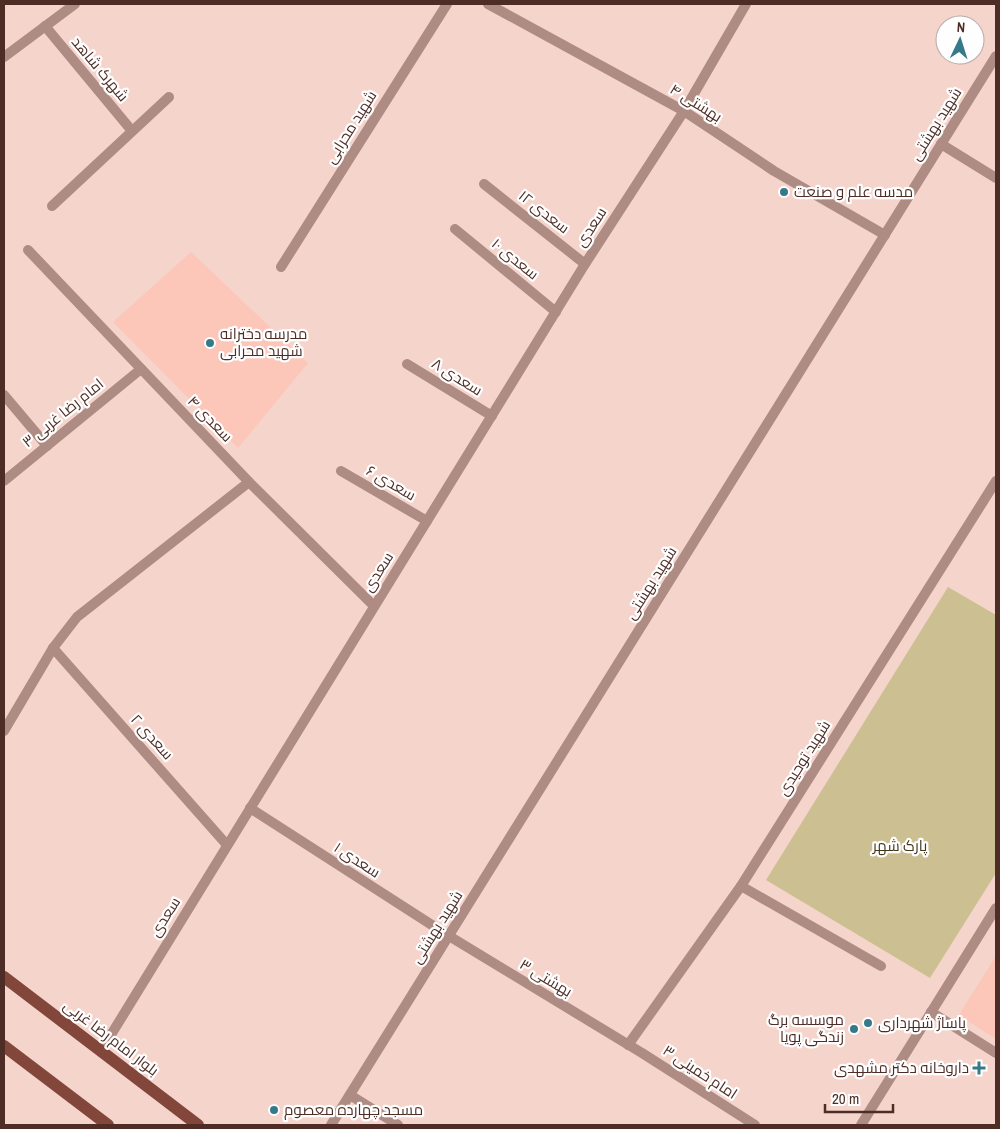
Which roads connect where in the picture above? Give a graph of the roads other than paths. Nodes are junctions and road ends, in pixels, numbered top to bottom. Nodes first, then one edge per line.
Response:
1 (75, 4) edge
2 (447, 4) edge
3 (488, 4) edge
4 (746, 4) edge
5 (45, 26) junction
6 (996, 56) edge
7 (4, 57) edge
8 (169, 97) dead end
9 (684, 111) junction
10 (132, 131) junction
11 (941, 144) junction
12 (996, 178) edge
13 (484, 184) dead end
14 (52, 206) dead end
15 (455, 229) dead end
16 (885, 235) junction
17 (28, 250) dead end
18 (585, 264) junction
19 (281, 267) dead end
20 (556, 312) junction
21 (408, 364) dead end
22 (141, 369) junction
23 (4, 395) edge
24 (492, 416) junction
25 (47, 446) junction
26 (341, 471) dead end
27 (4, 481) edge
28 (996, 481) edge
29 (249, 482) junction
30 (427, 521) junction
31 (374, 606) junction
32 (53, 648) junction
33 (4, 731) edge
34 (250, 808) junction
35 (227, 845) junction
36 (741, 886) junction
37 (996, 908) edge
38 (448, 936) junction
39 (881, 966) dead end
40 (4, 977) edge
41 (931, 1012) junction
42 (628, 1045) junction
43 (4, 1046) edge
44 (101, 1051) junction
45 (996, 1053) edge
46 (350, 1095) junction
47 (108, 1125) edge
48 (198, 1125) edge
49 (331, 1125) edge
50 (398, 1125) edge
51 (755, 1125) edge
52 (861, 1125) edge

1 - 5 street
2 - 19 street, شهید محرابی
3 - 9 street, بهشتی ۴
4 - 9 street, سعدی
5 - 7 street
5 - 10 street, شهرک شاهد
6 - 11 street, شهید بهشتی
8 - 10 street
9 - 16 street, بهشتی ۴
9 - 18 street, سعدی
10 - 14 street
11 - 12 street
11 - 16 street, شهید بهشتی
13 - 18 street, سعدی ۱۲
15 - 20 street, سعدی ۱۰
16 - 38 street, شهید بهشتی
17 - 22 street, سعدی ۴
18 - 20 street, سعدی
20 - 24 street, سعدی
21 - 24 street, سعدی ۸
22 - 25 street, امام رضا غربی ۳
22 - 29 street, سعدی ۴
23 - 25 street
24 - 30 street, سعدی
25 - 27 street, امام رضا غربی ۳
26 - 30 street, سعدی ۶
28 - 36 street, شهید توحیدی
29 - 31 street, سعدی ۴
29 - 32 street
30 - 31 street, سعدی
31 - 34 street, سعدی
32 - 33 street
32 - 35 street, سعدی ۲
34 - 35 street, سعدی
34 - 38 street, سعدی ۱
35 - 44 street, سعدی
36 - 39 street
36 - 42 street, شهید توحیدی
37 - 41 street
38 - 42 street, بهشتی ۳
38 - 46 street, شهید بهشتی
40 - 44 main road, بلوار امام رضا غربی
41 - 45 street
41 - 52 street
42 - 51 street, امام خمینی ۳
43 - 47 main road
44 - 48 main road, بلوار امام رضا غربی
46 - 49 street, شهید بهشتی
46 - 50 street

